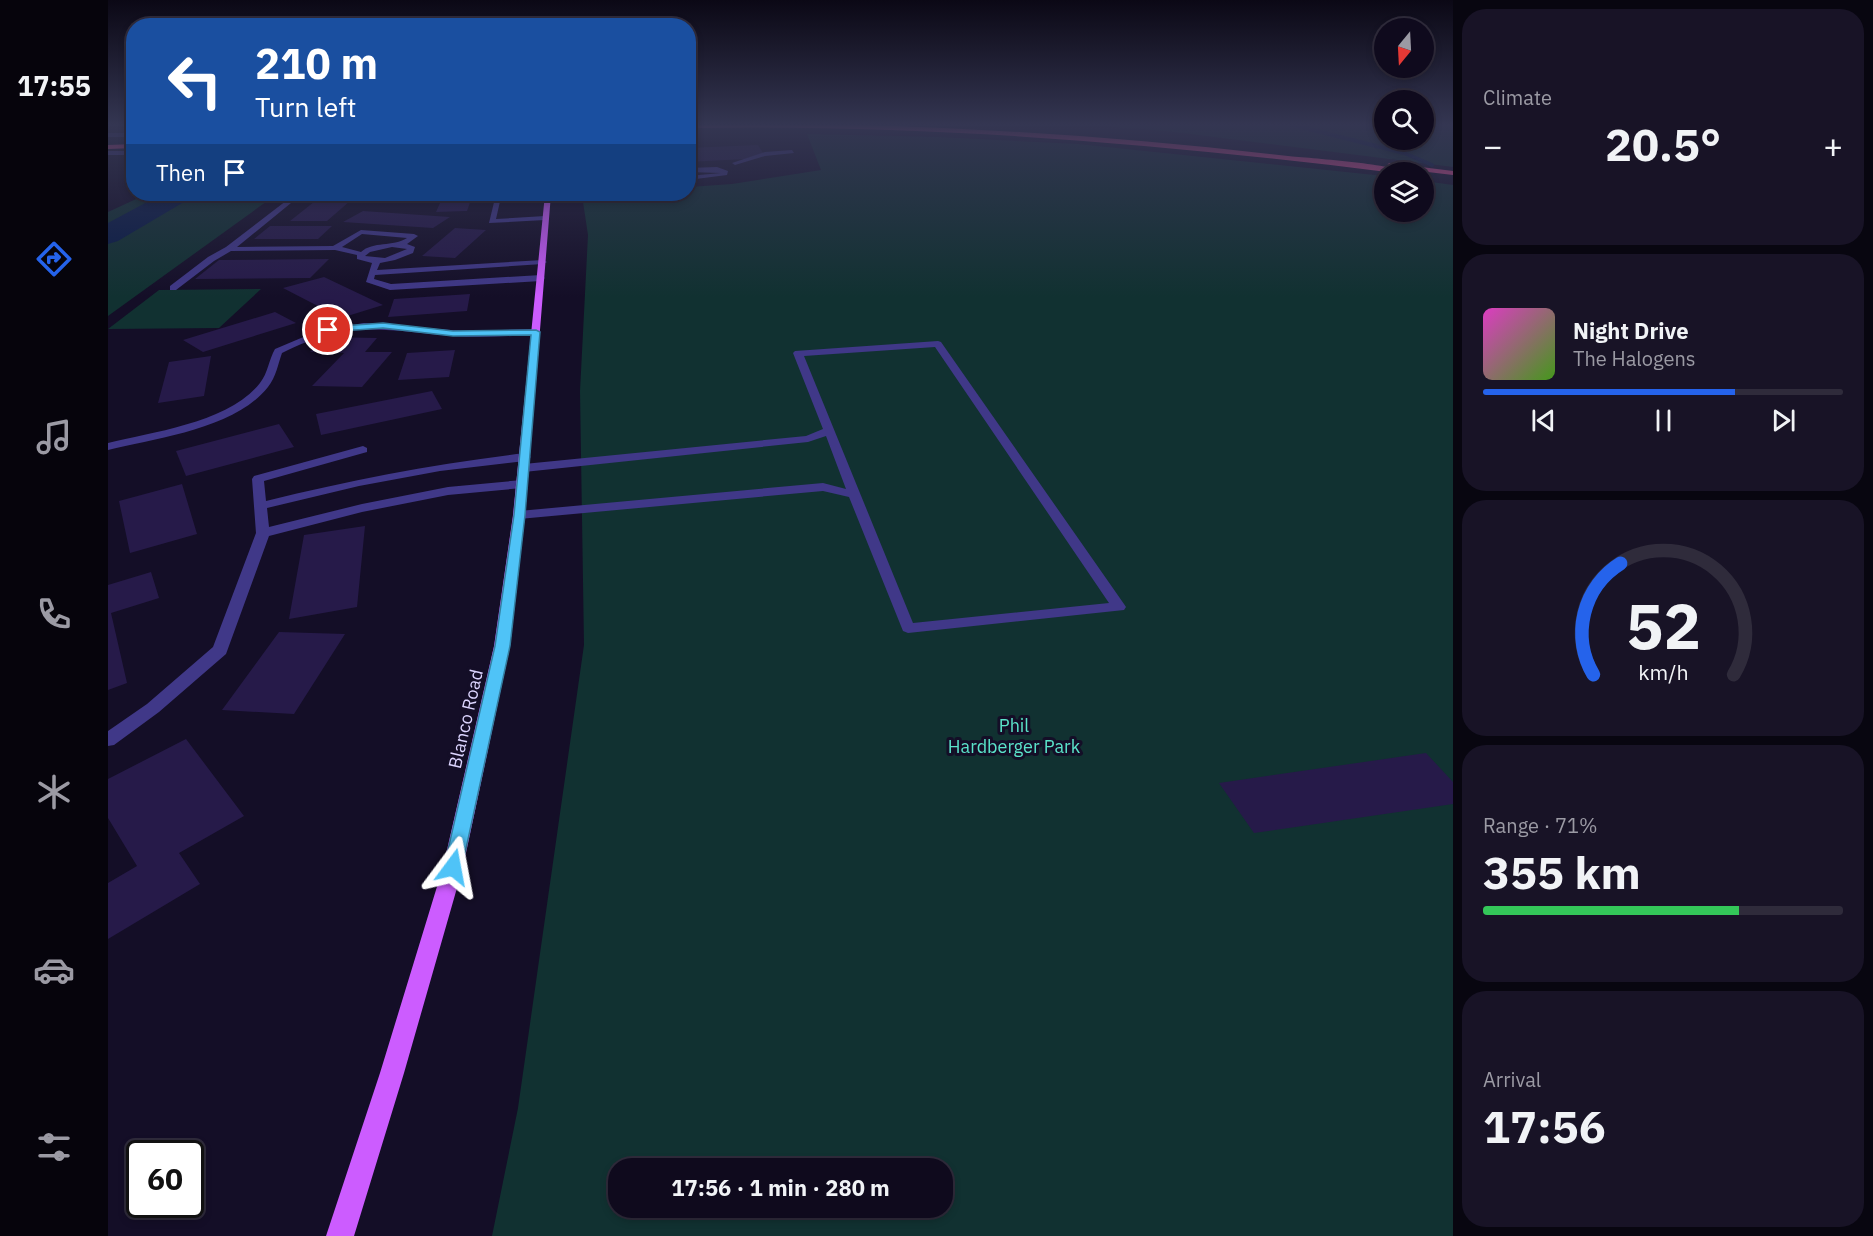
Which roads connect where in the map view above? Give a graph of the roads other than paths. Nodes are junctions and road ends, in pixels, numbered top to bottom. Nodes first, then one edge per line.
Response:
1 (290, 201) edge
2 (497, 201) edge
3 (547, 201) edge
4 (545, 218) junction
5 (401, 245) junction
6 (335, 248) junction
7 (229, 249) junction
8 (361, 254) junction
9 (377, 261) junction
10 (542, 270) junction
11 (373, 273) junction
12 (173, 288) dead end
13 (536, 332) junction
14 (829, 431) junction
15 (108, 447) edge
16 (363, 450) dead end
17 (524, 469) junction
18 (383, 477) junction
19 (855, 495) junction
20 (388, 503) junction
21 (260, 506) junction
22 (519, 515) junction
23 (262, 533) junction
24 (108, 740) edge
25 (340, 1236) edge

1 - 7 street
2 - 4 street
3 - 4 main road, Blanco Road
4 - 10 main road, Blanco Road
5 - 6 street
5 - 8 street
5 - 9 street
6 - 7 street
6 - 8 street
7 - 12 street
8 - 9 street
9 - 11 street
10 - 11 street
10 - 11 street
10 - 13 main road, Blanco Road
13 - 15 street
13 - 17 main road, Blanco Road
14 - 17 street
14 - 19 street
14 - 19 street
16 - 21 street
17 - 18 street
17 - 20 street
17 - 22 main road, Blanco Road
18 - 20 street
18 - 21 street
19 - 22 street
20 - 23 street
21 - 23 street
22 - 25 main road, Blanco Road
23 - 24 street

